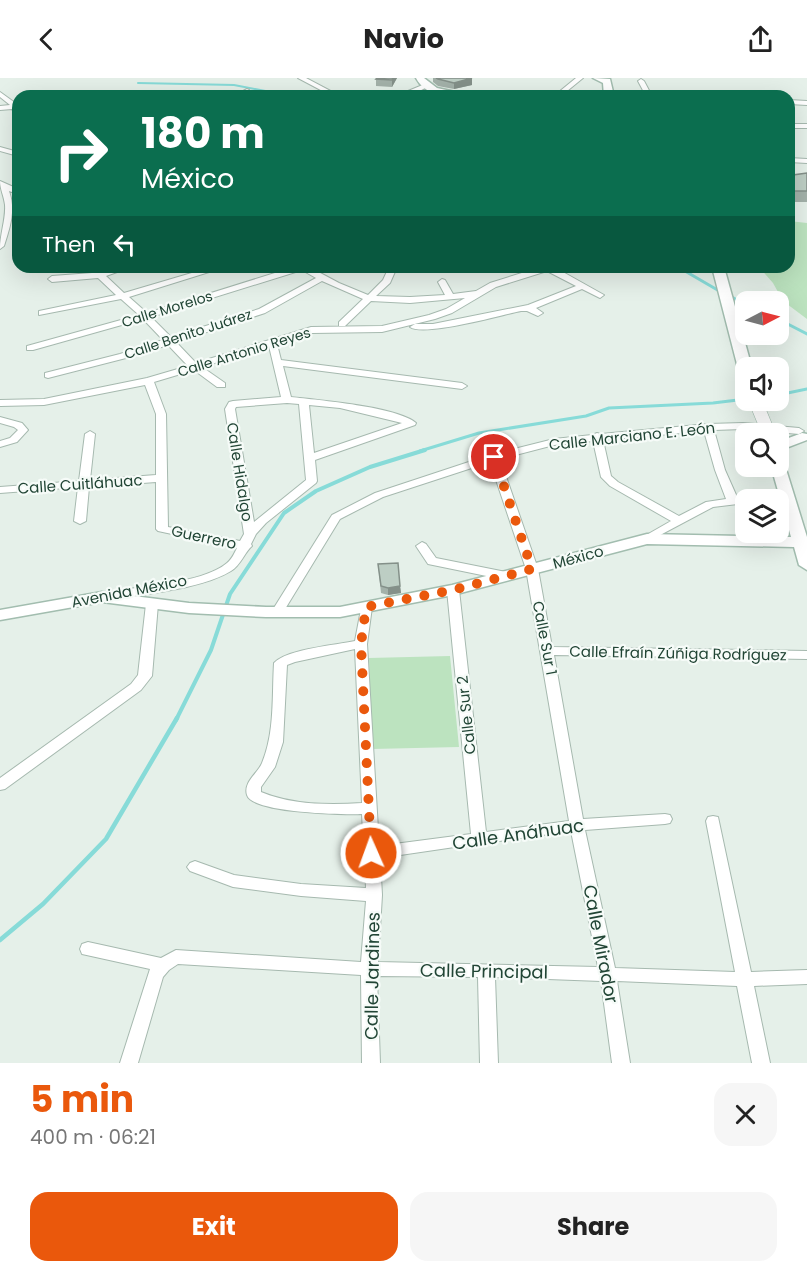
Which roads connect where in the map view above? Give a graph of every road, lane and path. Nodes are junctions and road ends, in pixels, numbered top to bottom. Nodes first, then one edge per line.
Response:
1 (301, 78) edge
2 (580, 78) edge
3 (597, 78) edge
4 (641, 81) dead end
5 (423, 82) edge
6 (325, 90) edge
7 (449, 90) edge
8 (565, 90) edge
9 (608, 90) edge
10 (646, 90) edge
11 (0, 94) edge
12 (12, 105) edge
13 (1, 184) edge
14 (0, 246) edge
15 (105, 273) edge
16 (201, 273) edge
17 (284, 273) edge
18 (313, 273) edge
19 (390, 273) edge
20 (530, 273) edge
21 (559, 273) edge
22 (720, 273) edge
23 (98, 275) junction
24 (322, 278) junction
25 (52, 279) dead end
26 (442, 282) dead end
27 (583, 286) junction
28 (477, 294) junction
29 (600, 295) dead end
30 (122, 296) junction
31 (450, 296) junction
32 (369, 297) junction
33 (42, 313) dead end
34 (145, 316) junction
35 (342, 324) dead end
36 (393, 327) junction
37 (167, 341) junction
38 (272, 341) junction
39 (30, 348) dead end
40 (742, 357) edge
41 (277, 362) junction
42 (194, 366) junction
43 (48, 375) dead end
44 (149, 381) junction
45 (221, 385) dead end
46 (462, 387) dead end
47 (287, 400) junction
48 (0, 403) edge
49 (304, 403) junction
50 (0, 420) edge
51 (708, 427) junction
52 (803, 432) edge
53 (90, 434) dead end
54 (597, 436) junction
55 (789, 440) edge
56 (0, 444) edge
57 (494, 457) junction
58 (310, 458) junction
59 (160, 478) junction
60 (83, 485) junction
61 (0, 490) edge
62 (733, 501) joint
63 (789, 501) edge
64 (679, 520) junction
65 (80, 521) dead end
66 (647, 538) junction
67 (248, 540) junction
68 (804, 542) edge
69 (422, 546) dead end
70 (807, 565) edge
71 (532, 569) junction
72 (506, 576) junction
73 (453, 590) junction
74 (102, 597) junction
75 (152, 604) junction
76 (366, 607) junction
77 (272, 611) junction
78 (2, 613) edge
79 (361, 644) junction
80 (548, 651) junction
81 (807, 655) edge
82 (0, 785) edge
83 (370, 808) junction
84 (665, 819) dead end
85 (713, 821) dead end
86 (577, 825) junction
87 (478, 840) junction
88 (371, 853) junction
89 (195, 867) dead end
90 (374, 895) junction
91 (88, 949) dead end
92 (163, 965) junction
93 (369, 969) junction
94 (486, 970) junction
95 (608, 975) junction
96 (807, 977) edge
97 (743, 980) junction
98 (129, 1063) edge
99 (371, 1063) edge
100 (489, 1063) edge
101 (621, 1063) edge
102 (761, 1063) edge

1 - 6 street
2 - 8 street
3 - 9 street
4 - 10 street
5 - 7 street
11 - 12 street
13 - 14 street
15 - 23 street
16 - 30 street
17 - 34 street, Calle Morelos
18 - 24 street
19 - 32 street
20 - 28 street, Calle Antonio Reyes
21 - 27 street
22 - 40 street
23 - 25 street
23 - 30 street
24 - 32 street
24 - 37 street, Calle Benito Juárez
26 - 31 street
27 - 29 street
27 - 36 street
28 - 31 street
28 - 36 street, Calle Antonio Reyes
30 - 33 street
30 - 34 street
31 - 32 street
32 - 35 street
34 - 37 street
34 - 39 street, Calle Morelos
36 - 38 street, Calle Antonio Reyes
37 - 42 street
37 - 43 street, Calle Benito Juárez
38 - 41 street
38 - 42 street, Calle Antonio Reyes
41 - 46 street
41 - 47 street
42 - 44 street, Calle Antonio Reyes
42 - 45 street
44 - 48 street, Calle Antonio Reyes
44 - 59 street
47 - 49 street
47 - 67 street, Calle Hidalgo
49 - 58 street
49 - 58 street
50 - 56 street
51 - 52 street, Calle Marciano E. León
51 - 54 street, Calle Marciano E. León
51 - 62 street
52 - 55 street
53 - 60 street
54 - 57 street, Calle Marciano E. León
54 - 64 street
57 - 71 street, Calle Sur 1
57 - 77 street, Calle Marciano E. León
58 - 67 street, Avenida México
59 - 60 street, Calle Cuitláhuac
59 - 67 street, Guerrero
60 - 61 street, Calle Cuitláhuac
60 - 65 street
62 - 64 street
63 - 68 street
64 - 66 street
66 - 68 street, México
66 - 71 street, México
67 - 74 street, Avenida México
68 - 70 street
69 - 72 street
71 - 72 street, México
71 - 80 street, Calle Sur 1
72 - 73 street, México
73 - 76 street, México
73 - 87 street, Calle Sur 2
74 - 75 street, México
74 - 78 street, Avenida México
75 - 77 street, México
75 - 82 street
76 - 77 street, México
76 - 79 street, Calle Jardines
79 - 83 street, Calle Jardines
79 - 83 street
80 - 81 street, Calle Efraín Zúñiga Rodríguez
80 - 86 street, Calle Sur 1
83 - 88 street, Calle Jardines
84 - 86 street, Calle Anáhuac
85 - 97 street
86 - 87 street, Calle Anáhuac
86 - 95 street, Calle Mirador
87 - 88 street, Calle Anáhuac
88 - 90 street, Calle Jardines
89 - 90 street
90 - 93 street, Calle Jardines
91 - 92 street
92 - 93 street, Calle Principal
92 - 98 street
93 - 94 street, Calle Principal
93 - 99 street, Calle Jardines
94 - 95 street, Calle Principal
94 - 100 street
95 - 97 street, Calle Principal
95 - 101 street, Calle Mirador
96 - 97 street, Calle Principal
97 - 102 street

